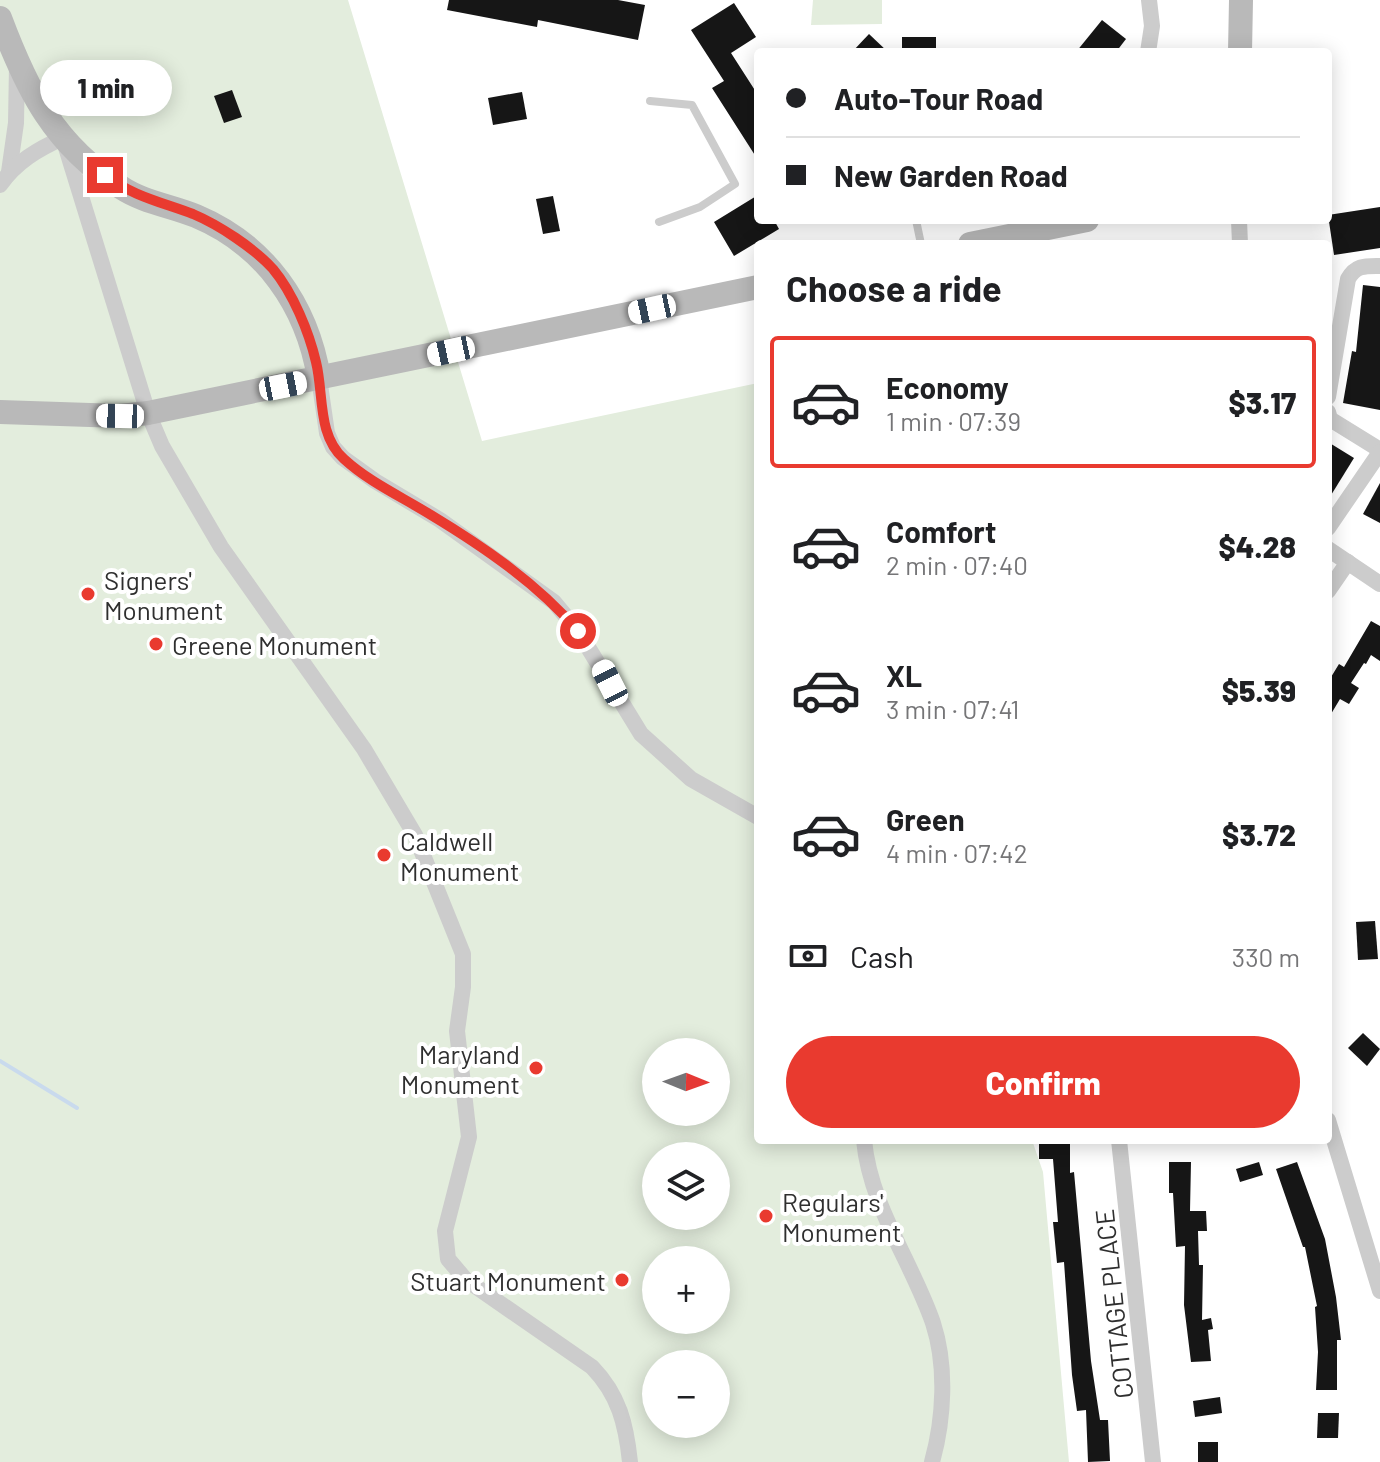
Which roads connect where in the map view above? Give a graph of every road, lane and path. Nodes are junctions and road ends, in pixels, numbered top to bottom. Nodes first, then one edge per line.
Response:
1 (1149, 0) edge
2 (1241, 0) edge
3 (0, 18) edge
4 (1149, 48) edge
5 (1240, 48) edge
6 (17, 64) junction
7 (650, 101) dead end
8 (63, 138) junction
9 (5, 178) edge
10 (659, 222) dead end
11 (1068, 224) edge
12 (990, 240) edge
13 (1380, 266) edge
14 (754, 288) edge
15 (1332, 373) edge
16 (319, 378) junction
17 (0, 412) edge
18 (148, 413) junction
19 (1332, 420) edge
20 (1380, 451) edge
21 (1332, 522) edge
22 (1332, 552) edge
23 (1348, 562) junction
24 (1380, 584) edge
25 (1332, 585) edge
26 (754, 815) edge
27 (1332, 1133) edge
28 (865, 1144) edge
29 (1119, 1144) edge
30 (1380, 1291) edge
31 (630, 1462) edge
32 (932, 1462) edge
33 (1153, 1462) edge

1 - 4 street
2 - 5 street
3 - 6 street
6 - 8 street
6 - 9 street
7 - 10 lane
8 - 9 street
8 - 16 street
8 - 18 street
11 - 12 street
13 - 15 street
14 - 16 street
16 - 18 street
16 - 26 street
17 - 18 street
18 - 31 street
19 - 20 street
20 - 21 street
22 - 23 street
23 - 24 street
23 - 25 street
27 - 30 street
28 - 32 street
29 - 33 street, COTTAGE PLACE

